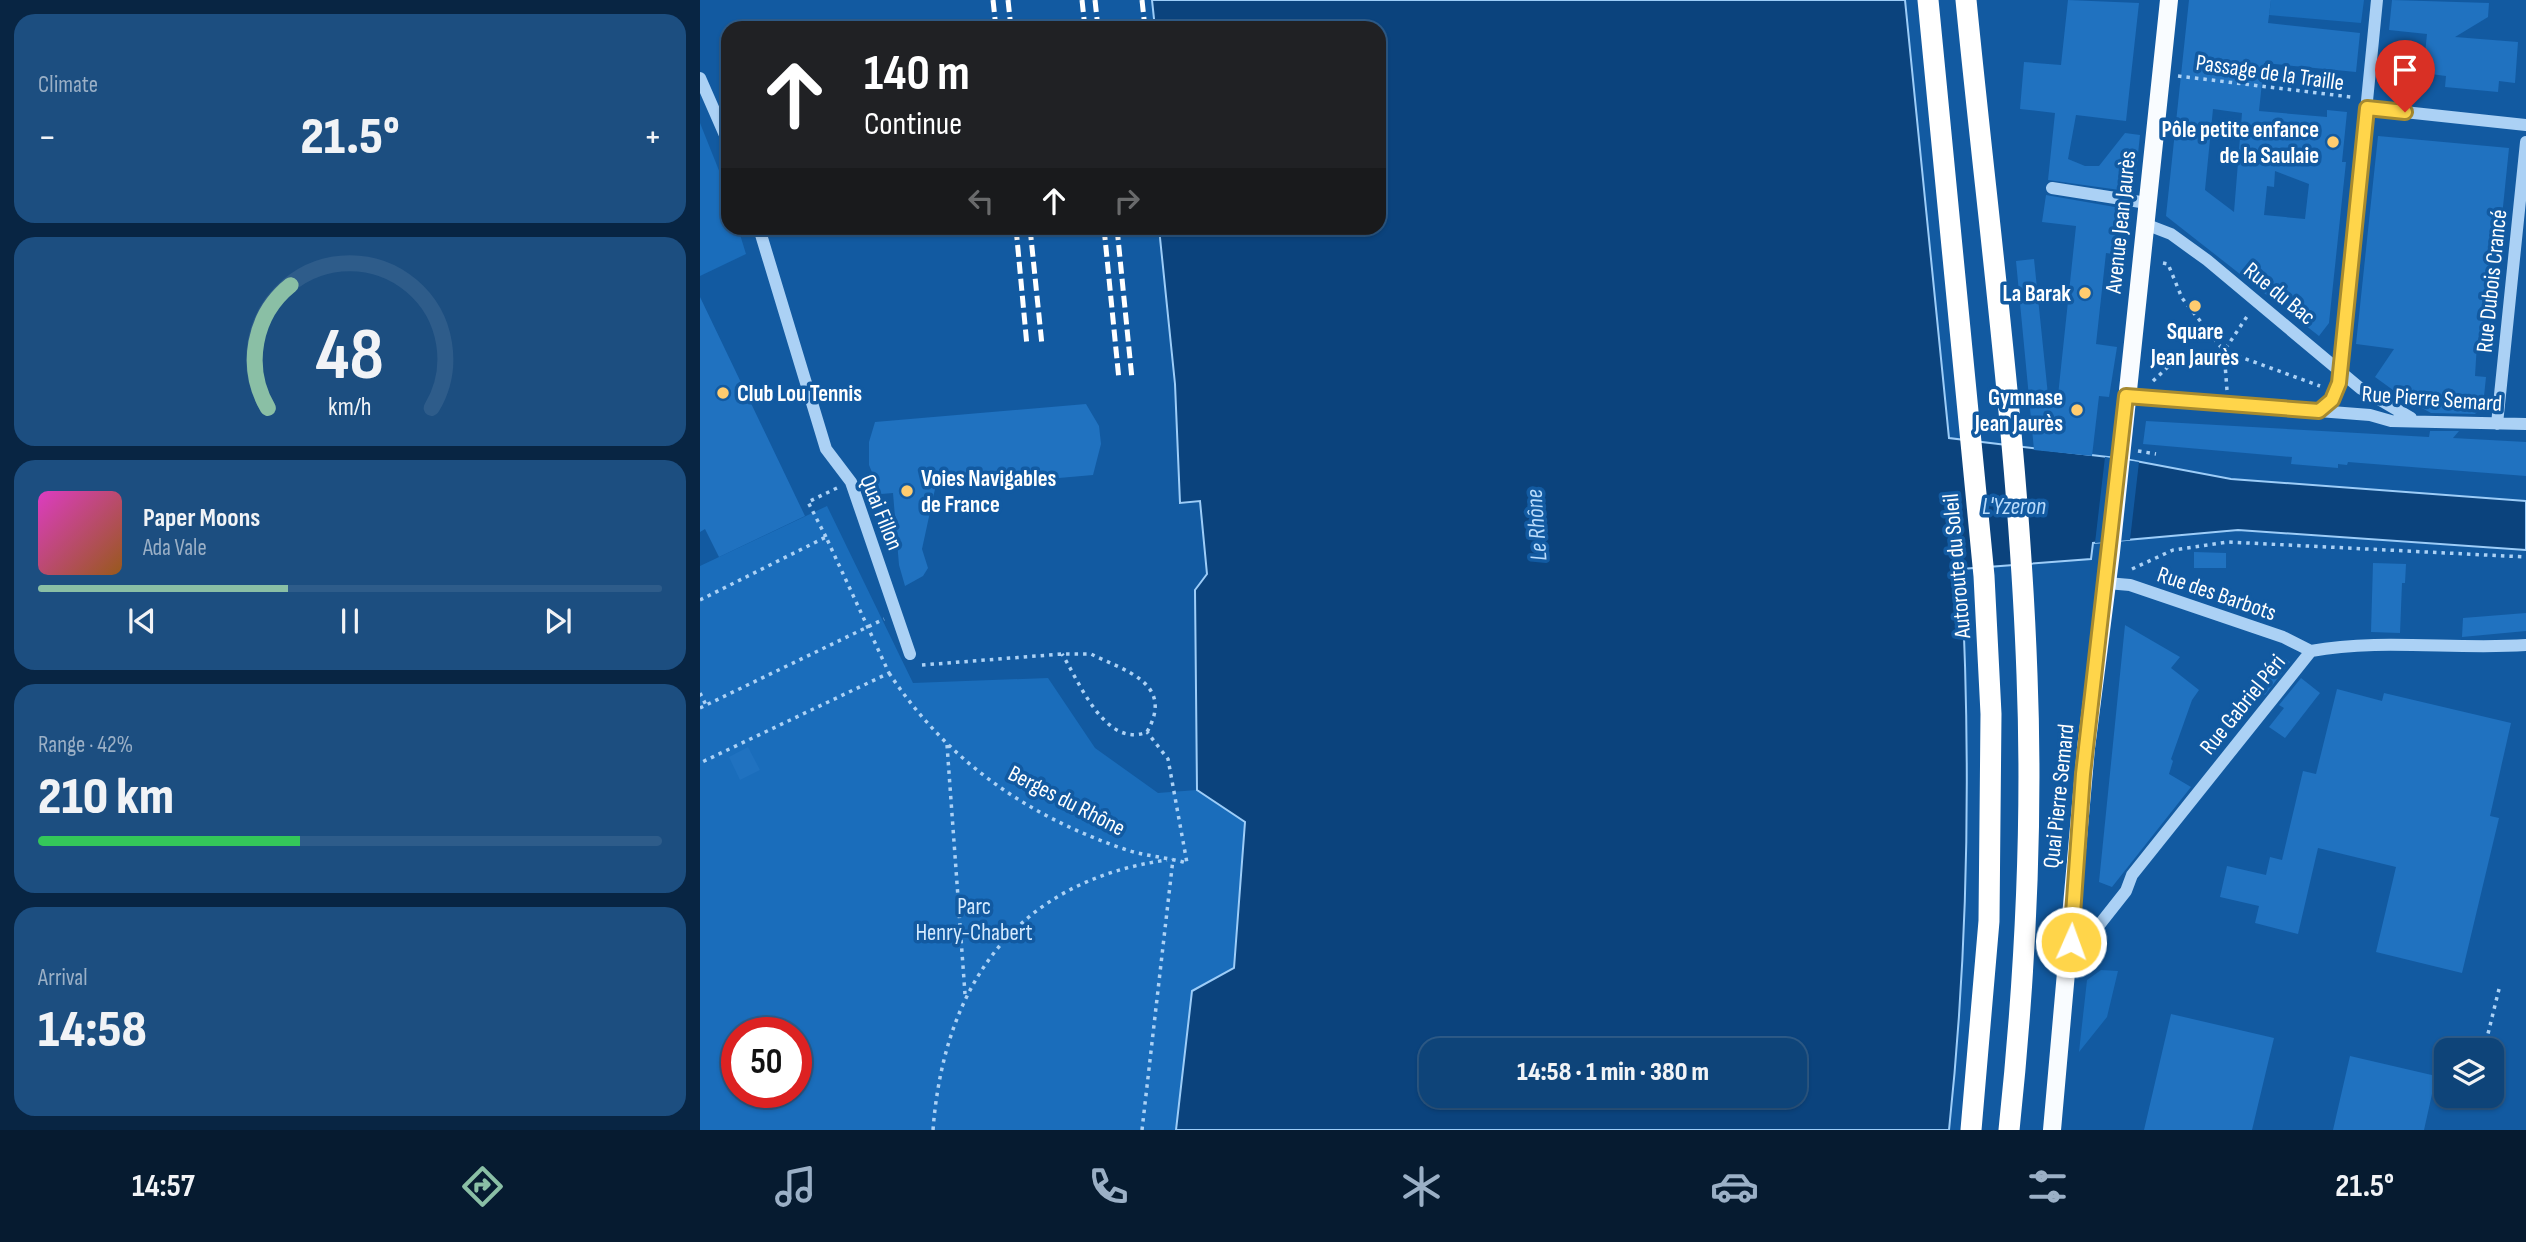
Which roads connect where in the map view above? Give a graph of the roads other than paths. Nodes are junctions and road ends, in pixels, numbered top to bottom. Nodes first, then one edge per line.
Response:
1 (1928, 0) edge
2 (1966, 0) edge
3 (2169, 0) edge
4 (2377, 0) edge
5 (700, 78) edge
6 (2367, 108) junction
7 (2526, 125) edge
8 (721, 126) edge
9 (2526, 142) edge
10 (2052, 188) dead end
11 (2147, 203) junction
12 (2145, 224) junction
13 (761, 235) edge
14 (2338, 367) junction
15 (2126, 396) junction
16 (2319, 411) junction
17 (2421, 422) junction
18 (2497, 424) junction
19 (2526, 424) edge
20 (2111, 552) joint
21 (2107, 583) junction
22 (2526, 645) edge
23 (2311, 651) junction
24 (910, 654) road end
25 (2071, 942) junction
26 (1971, 1130) edge
27 (2009, 1130) edge
28 (2052, 1130) edge

1 - 26 highway, Autoroute du Soleil
2 - 27 highway
3 - 11 main road, Avenue Jean Jaurès
4 - 6 street
5 - 8 street
6 - 7 street
6 - 14 street
9 - 18 street, Rue Dubois Crancé
10 - 11 street
11 - 12 main road, Avenue Jean Jaurès
12 - 14 street, Rue du Bac
12 - 15 main road, Avenue Jean Jaurès
13 - 24 street, Quai Fillon
14 - 16 street
14 - 17 street, Rue du Bac
15 - 16 street, Rue Pierre Semard
15 - 20 main road, Avenue Jean Jaurès
16 - 17 street, Rue Pierre Semard
17 - 18 street, Rue Pierre Semard
18 - 19 street, Rue Pierre Semard
20 - 21 main road, Quai Pierre Semard
21 - 23 street, Rue des Barbots
21 - 25 main road, Quai Pierre Semard
22 - 23 street, Rue Gabriel Péri
23 - 25 street, Rue Gabriel Péri
25 - 28 main road, Quai Pierre Semard

